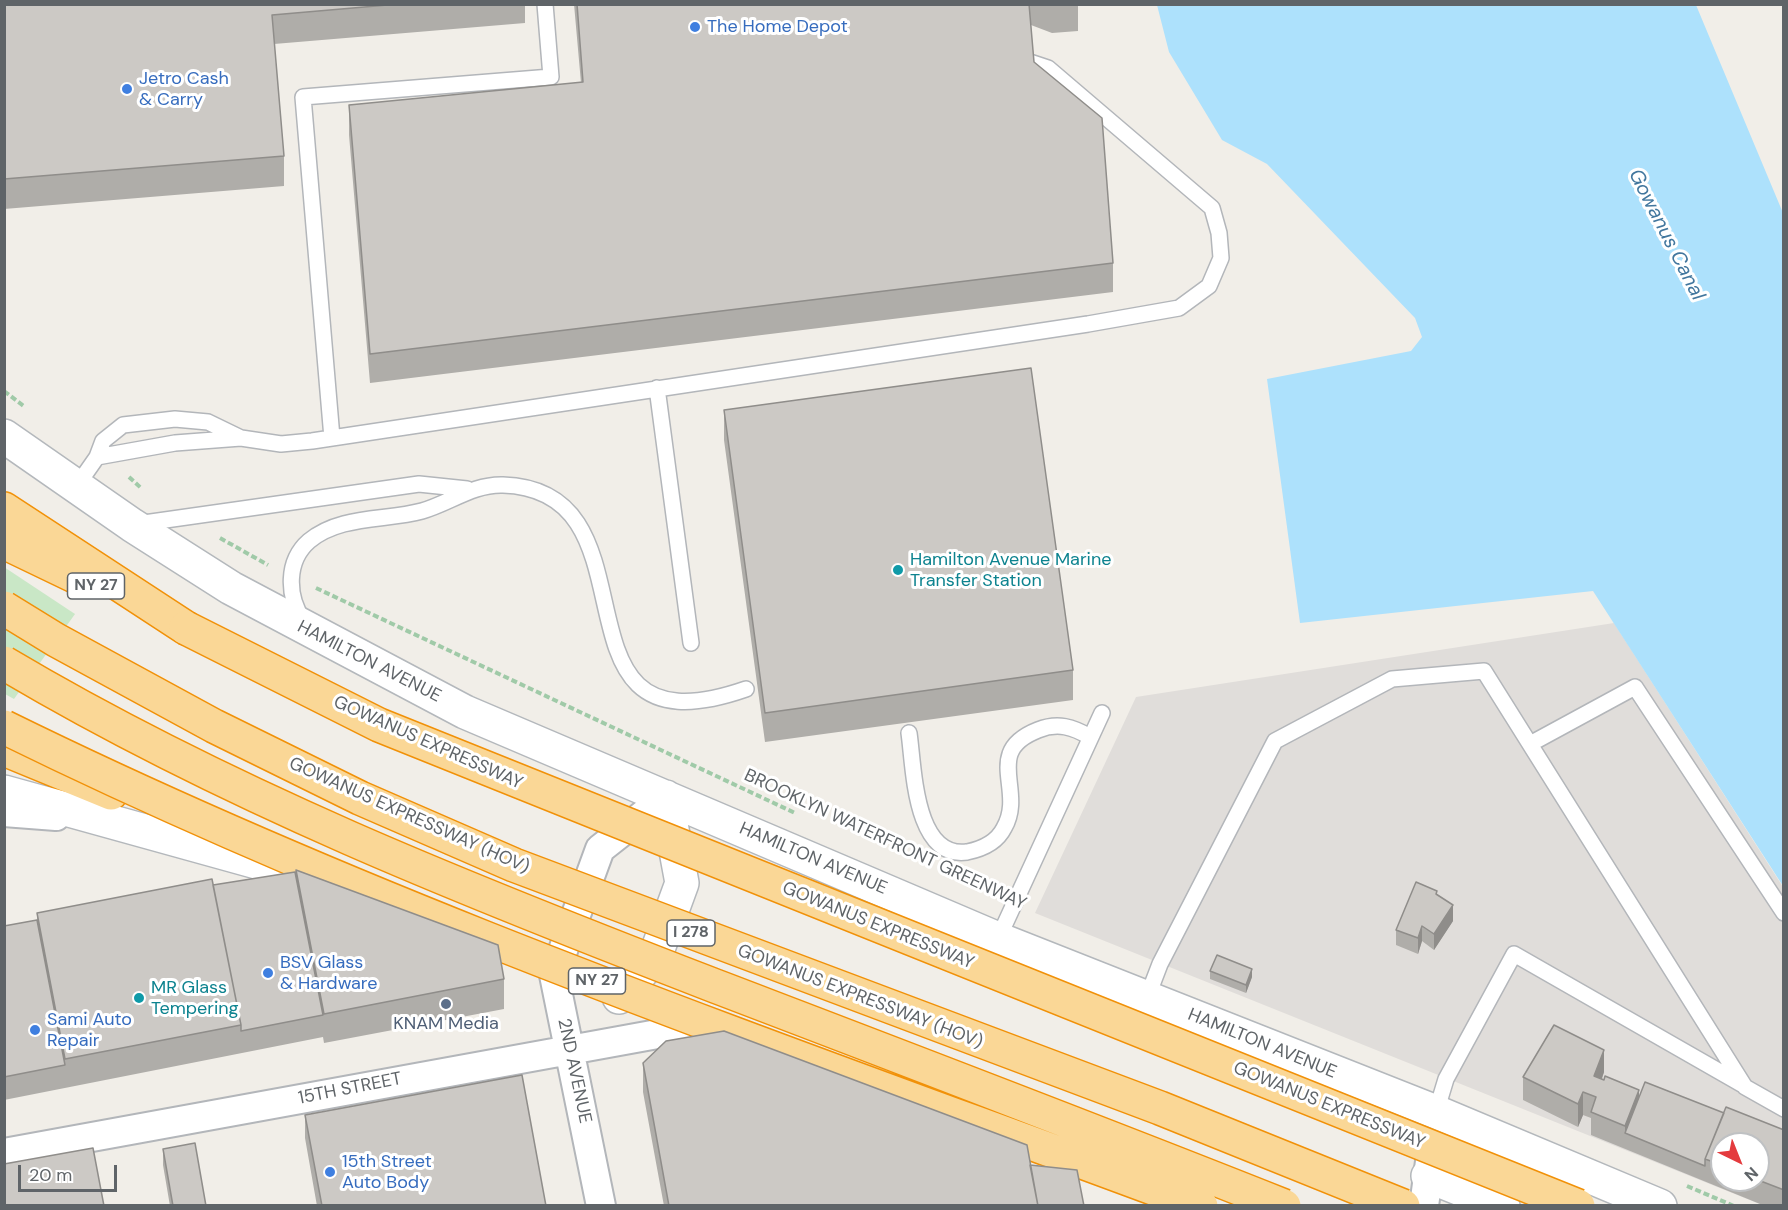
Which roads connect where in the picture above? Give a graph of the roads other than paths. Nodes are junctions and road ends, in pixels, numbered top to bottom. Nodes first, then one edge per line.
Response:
1 (545, 4) edge
2 (997, 64) edge
3 (657, 388) junction
4 (4, 436) edge
5 (241, 438) junction
6 (332, 438) junction
7 (97, 457) junction
8 (76, 487) junction
9 (470, 490) junction
10 (132, 525) junction
11 (9, 529) edge
12 (4, 608) edge
13 (311, 632) junction
14 (691, 643) dead end
15 (4, 663) edge
16 (746, 689) dead end
17 (1102, 712) dead end
18 (4, 727) edge
19 (909, 733) dead end
20 (1090, 737) junction
21 (1530, 744) junction
22 (4, 750) edge
23 (4, 792) edge
24 (666, 797) junction
25 (4, 812) edge
26 (104, 819) junction
27 (292, 871) junction
28 (1784, 913) edge
29 (999, 939) junction
30 (554, 975) junction
31 (619, 997) junction
32 (1147, 998) junction
33 (696, 1027) junction
34 (570, 1048) junction
35 (1745, 1087) junction
36 (1784, 1109) edge
37 (1436, 1112) junction
38 (4, 1153) edge
39 (1426, 1191) edge
40 (602, 1206) edge
41 (1174, 1206) edge
42 (1201, 1206) edge
43 (1284, 1206) edge
44 (1402, 1206) edge
45 (1503, 1206) edge
46 (1578, 1206) edge
47 (1660, 1206) edge

1 - 6 lane
2 - 3 lane
3 - 6 lane
3 - 14 lane
4 - 8 main road, HAMILTON AVENUE
5 - 6 lane
5 - 7 lane
5 - 7 lane
7 - 8 lane
8 - 10 main road, HAMILTON AVENUE
9 - 10 lane
9 - 13 lane
9 - 16 lane
10 - 13 main road, HAMILTON AVENUE
11 - 46 highway, GOWANUS EXPRESSWAY / NY 27, bridge
12 - 44 highway, GOWANUS EXPRESSWAY (HOV) / I 278, bridge
13 - 24 main road, HAMILTON AVENUE
15 - 43 highway, I 278, bridge
17 - 20 lane
18 - 42 highway, NY 27, bridge
19 - 20 lane
20 - 29 lane
21 - 28 lane
21 - 32 lane
21 - 35 lane
22 - 27 highway
23 - 26 main road
24 - 29 main road, HAMILTON AVENUE
24 - 30 street
24 - 31 main road
25 - 26 street
26 - 27 main road
27 - 30 main road
29 - 32 main road, HAMILTON AVENUE
30 - 31 main road
30 - 34 street, 2ND AVENUE
31 - 33 main road
32 - 37 main road, HAMILTON AVENUE
33 - 34 street, 15TH STREET
33 - 41 main road
34 - 38 street, 15TH STREET
34 - 40 street, 2ND AVENUE
35 - 36 lane
35 - 37 lane
37 - 39 street
37 - 47 main road, HAMILTON AVENUE
39 - 45 main road

